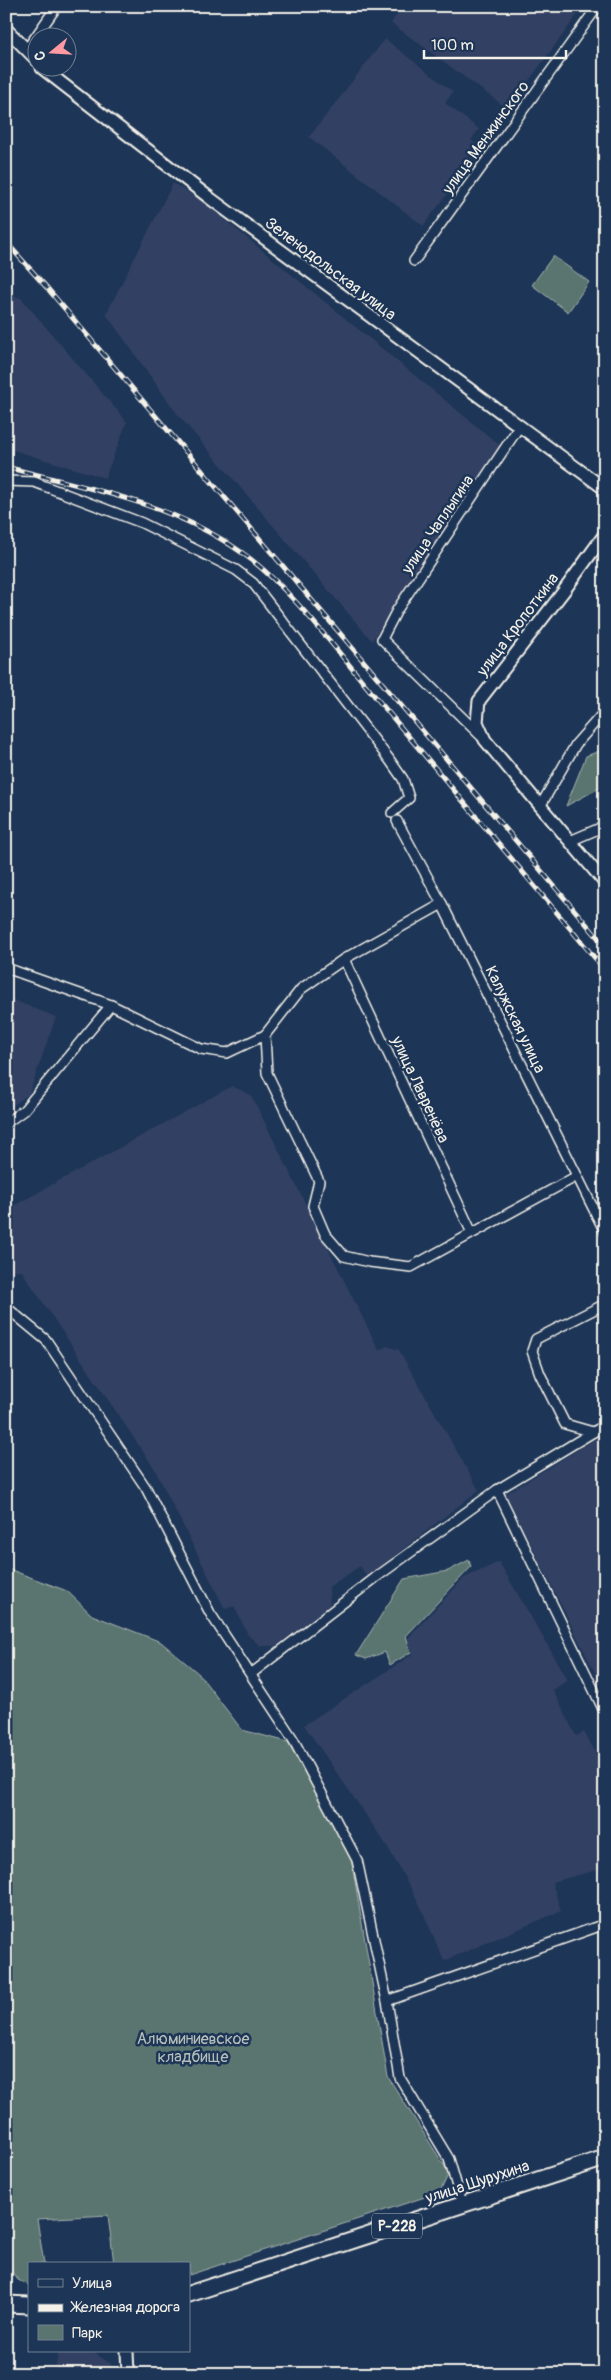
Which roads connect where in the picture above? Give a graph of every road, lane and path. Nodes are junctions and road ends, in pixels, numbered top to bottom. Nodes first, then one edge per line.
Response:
1 (57, 6) edge
2 (598, 6) edge
3 (6, 29) edge
4 (27, 49) joint
5 (55, 78) edge
6 (414, 261) dead end
7 (519, 427) junction
8 (6, 481) edge
9 (605, 489) edge
10 (605, 534) edge
11 (605, 711) edge
12 (485, 740) junction
13 (541, 805) junction
14 (605, 826) edge
15 (570, 841) junction
16 (605, 883) edge
17 (442, 904) junction
18 (344, 959) junction
19 (6, 968) edge
20 (111, 1005) junction
21 (265, 1035) junction
22 (6, 1123) edge
23 (577, 1176) junction
24 (605, 1209) edge
25 (597, 1216) junction
26 (605, 1232) edge
27 (472, 1233) junction
28 (605, 1304) edge
29 (6, 1307) edge
30 (605, 1425) edge
31 (593, 1432) junction
32 (497, 1490) junction
33 (251, 1674) junction
34 (605, 1713) edge
35 (605, 1924) edge
36 (387, 2001) junction
37 (605, 2158) edge
38 (462, 2204) junction
39 (190, 2294) edge
40 (6, 2304) edge
41 (28, 2305) edge
42 (127, 2353) edge
43 (128, 2374) edge

1 - 4 street
2 - 6 street, улица Менжинского
3 - 4 street
5 - 7 street, Зеленодольская улица
7 - 9 street, Зеленодольская улица
7 - 12 street, улица Чаплыгина
8 - 17 street, Калужская улица
10 - 12 street, улица Кропоткина
11 - 13 street
12 - 13 street
13 - 15 street
14 - 15 street
15 - 16 street
17 - 18 street
17 - 23 street, Калужская улица
18 - 21 street
18 - 27 street, улица Лавренёва
19 - 20 street
20 - 21 street
20 - 22 street
21 - 27 street
23 - 25 street, Калужская улица
23 - 27 street
24 - 25 street
25 - 26 street, Калужская улица
28 - 31 street
29 - 33 street
30 - 31 street
31 - 32 street
32 - 33 street
32 - 34 street
33 - 36 street
35 - 36 street
36 - 38 street
37 - 38 highway, улица Шурухина / Р-228
38 - 39 highway, улица Шурухина / Р-228
40 - 41 highway
42 - 43 street

